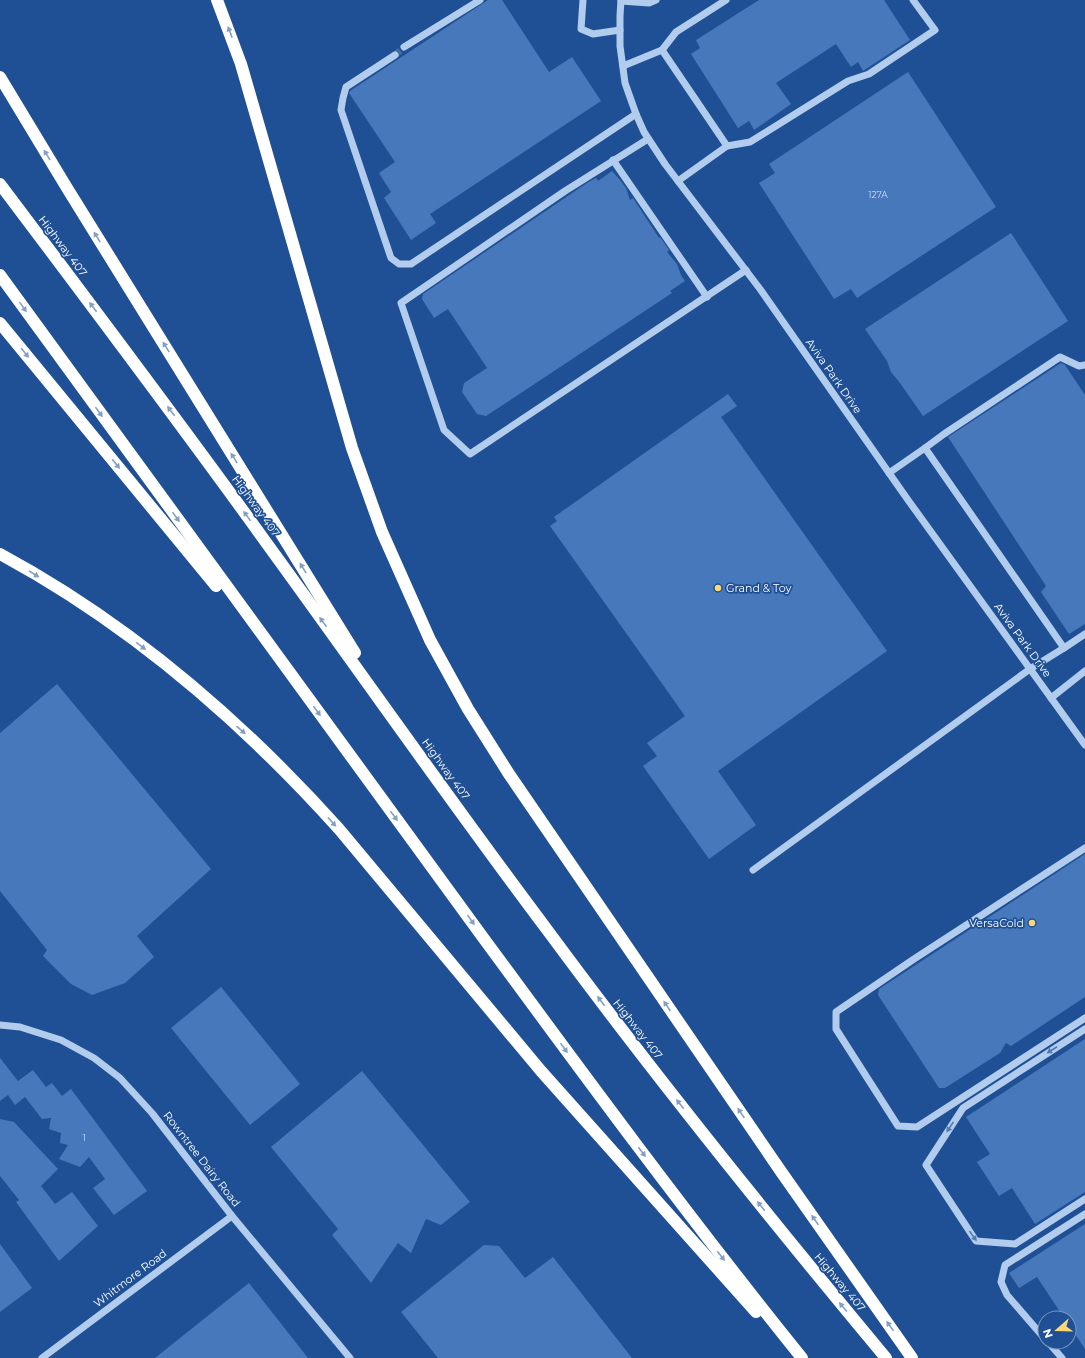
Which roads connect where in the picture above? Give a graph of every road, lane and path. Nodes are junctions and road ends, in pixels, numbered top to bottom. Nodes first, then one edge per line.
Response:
1 (217, 0) edge
2 (480, 0) edge
3 (583, 0) edge
4 (656, 0) edge
5 (726, 0) edge
6 (913, 0) edge
7 (621, 1) edge
8 (620, 30) junction
9 (404, 47) tunnel mouth
10 (662, 50) junction
11 (395, 55) tunnel mouth
12 (623, 66) junction
13 (0, 77) edge
14 (636, 114) junction
15 (648, 139) junction
16 (727, 146) junction
17 (613, 160) junction
18 (678, 181) junction
19 (0, 184) edge
20 (746, 270) junction
21 (0, 275) edge
22 (707, 297) junction
23 (0, 323) edge
24 (1085, 365) edge
25 (925, 448) junction
26 (889, 473) junction
27 (0, 554) edge
28 (1085, 634) edge
29 (1064, 648) junction
30 (1030, 669) junction
31 (1084, 673) edge
32 (294, 680) junction
33 (1051, 698) junction
34 (412, 744) junction
35 (1085, 745) edge
36 (1085, 848) edge
37 (753, 870) dead end
38 (1085, 1018) edge
39 (0, 1025) edge
40 (1085, 1029) edge
41 (1085, 1199) edge
42 (1085, 1214) edge
43 (232, 1216) junction
44 (1037, 1329) edge
45 (1055, 1350) edge
46 (42, 1358) edge
47 (350, 1358) edge
48 (796, 1358) edge
49 (802, 1358) edge
50 (886, 1358) edge
51 (912, 1358) edge
52 (1062, 1358) edge

51 -> 1 highway
2 - 9 street
3 - 8 street
4 - 7 street
5 - 10 street
6 - 16 street
7 - 8 street, Aviva Park Drive
8 - 12 street, Aviva Park Drive
10 - 12 street
10 - 16 street
11 - 14 street
12 - 14 street, Aviva Park Drive
34 -> 13 highway
14 - 15 street, Aviva Park Drive
15 - 17 street
15 - 18 street, Aviva Park Drive
16 - 18 street
17 - 22 street
17 - 22 street
18 - 20 street, Aviva Park Drive
34 -> 19 highway, Highway 407
20 - 22 street
20 - 26 street, Aviva Park Drive
21 -> 32 highway
23 -> 32 highway
24 - 25 street
25 - 26 street
25 - 29 street
26 - 30 street, Aviva Park Drive
27 -> 48 highway
28 - 29 street
29 - 30 street
30 - 33 street, Aviva Park Drive
30 - 37 street
31 - 33 street
32 -> 49 highway
33 - 35 street, Aviva Park Drive
50 -> 34 highway, Highway 407
36 - 38 street
39 - 43 street, Rowntree Dairy Road
40 -> 41 street
42 - 44 street
43 - 46 street, Whitmore Road
43 - 47 street, Rowntree Dairy Road
45 - 52 street

